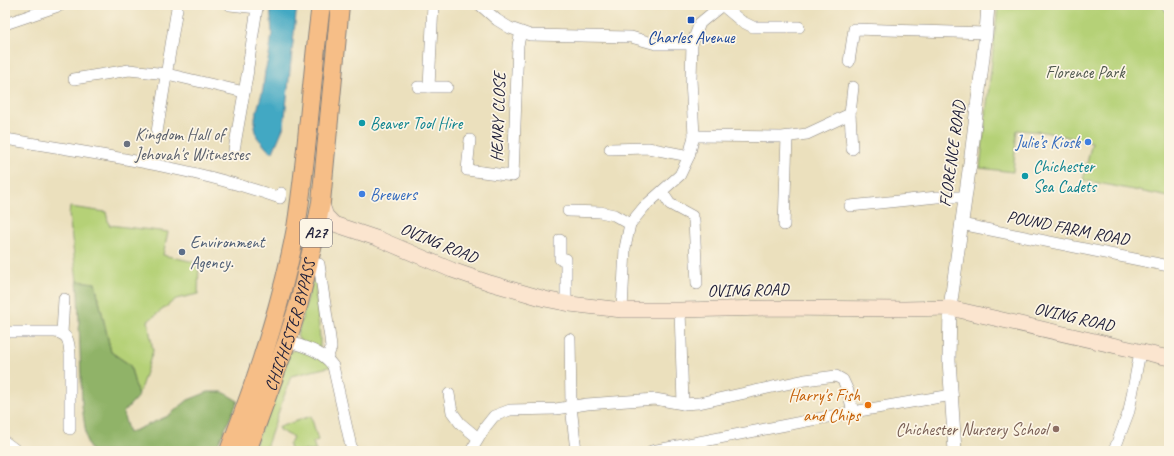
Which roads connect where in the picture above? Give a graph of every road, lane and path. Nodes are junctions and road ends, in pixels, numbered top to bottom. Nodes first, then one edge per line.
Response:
1 (61, 5) edge
2 (176, 5) edge
3 (230, 5) edge
4 (321, 5) edge
5 (340, 5) edge
6 (433, 5) edge
7 (480, 5) edge
8 (722, 5) edge
9 (988, 5) edge
10 (1166, 5) edge
11 (33, 9) edge
12 (1169, 9) edge
13 (5, 24) edge
14 (799, 28) dead end
15 (521, 32) junction
16 (986, 33) junction
17 (692, 44) junction
18 (848, 62) dead end
19 (167, 74) junction
20 (74, 79) dead end
21 (447, 87) dead end
22 (853, 87) dead end
23 (244, 92) junction
24 (850, 114) junction
25 (157, 132) dead end
26 (694, 136) junction
27 (784, 137) junction
28 (5, 139) edge
29 (470, 140) dead end
30 (610, 149) dead end
31 (852, 149) dead end
32 (234, 150) dead end
33 (689, 156) junction
34 (662, 192) junction
35 (281, 193) dead end
36 (964, 197) junction
37 (321, 202) junction
38 (850, 206) dead end
39 (568, 211) dead end
40 (337, 224) junction
41 (630, 224) junction
42 (961, 224) junction
43 (784, 225) dead end
44 (314, 240) junction
45 (560, 240) dead end
46 (319, 264) dead end
47 (1169, 266) edge
48 (696, 284) dead end
49 (64, 299) dead end
50 (566, 303) junction
51 (950, 308) junction
52 (622, 310) junction
53 (680, 310) junction
54 (5, 332) edge
55 (62, 333) junction
56 (570, 339) dead end
57 (287, 341) junction
58 (1140, 352) junction
59 (327, 358) junction
60 (1169, 358) edge
61 (449, 394) dead end
62 (952, 395) junction
63 (683, 404) junction
64 (571, 406) junction
65 (853, 412) junction
66 (70, 428) dead end
67 (478, 438) junction
68 (5, 442) edge
69 (17, 451) edge
70 (229, 451) edge
71 (247, 451) edge
72 (352, 451) edge
73 (471, 451) edge
74 (576, 451) edge
75 (652, 451) edge
76 (955, 451) edge
77 (1114, 451) edge

1 - 11 street
2 - 19 street
3 - 23 street
4 - 70 highway, CHICHESTER BYPASS / A27
5 - 37 highway, CHICHESTER BYPASS / A27
6 - 21 street
7 - 15 street
8 - 14 street
8 - 17 street
9 - 16 street, FLORENCE ROAD
10 - 12 street
11 - 13 street
15 - 17 street
15 - 29 street, HENRY CLOSE
16 - 18 street
16 - 36 street, FLORENCE ROAD
17 - 26 street
19 - 20 street
19 - 23 street
19 - 25 street
22 - 24 street
23 - 32 street
24 - 27 street
24 - 31 street
26 - 27 street
26 - 33 street
27 - 43 street
28 - 35 street
30 - 33 street
33 - 34 street
34 - 41 street
34 - 48 street
36 - 38 street
36 - 42 street, FLORENCE ROAD
37 - 40 main road, OVING ROAD
37 - 44 highway, CHICHESTER BYPASS / A27
39 - 41 street
40 - 44 main road
40 - 50 main road, OVING ROAD
41 - 52 street
42 - 47 street, POUND FARM ROAD
42 - 51 street, FLORENCE ROAD
44 - 57 highway, CHICHESTER BYPASS / A27
45 - 50 street
46 - 59 street
49 - 55 street
50 - 52 main road, OVING ROAD
51 - 53 main road, OVING ROAD
51 - 58 main road, OVING ROAD
51 - 62 street, FLORENCE ROAD
52 - 53 main road, OVING ROAD
53 - 63 street
54 - 55 street
55 - 66 street
56 - 64 street
57 - 59 street
57 - 71 highway, CHICHESTER BYPASS / A27
58 - 60 main road, OVING ROAD
58 - 77 street
59 - 72 street
61 - 67 street
62 - 65 street
62 - 76 street, FLORENCE ROAD
63 - 64 street
63 - 65 street
64 - 67 street
64 - 74 street
65 - 75 street
67 - 73 street
68 - 69 street

